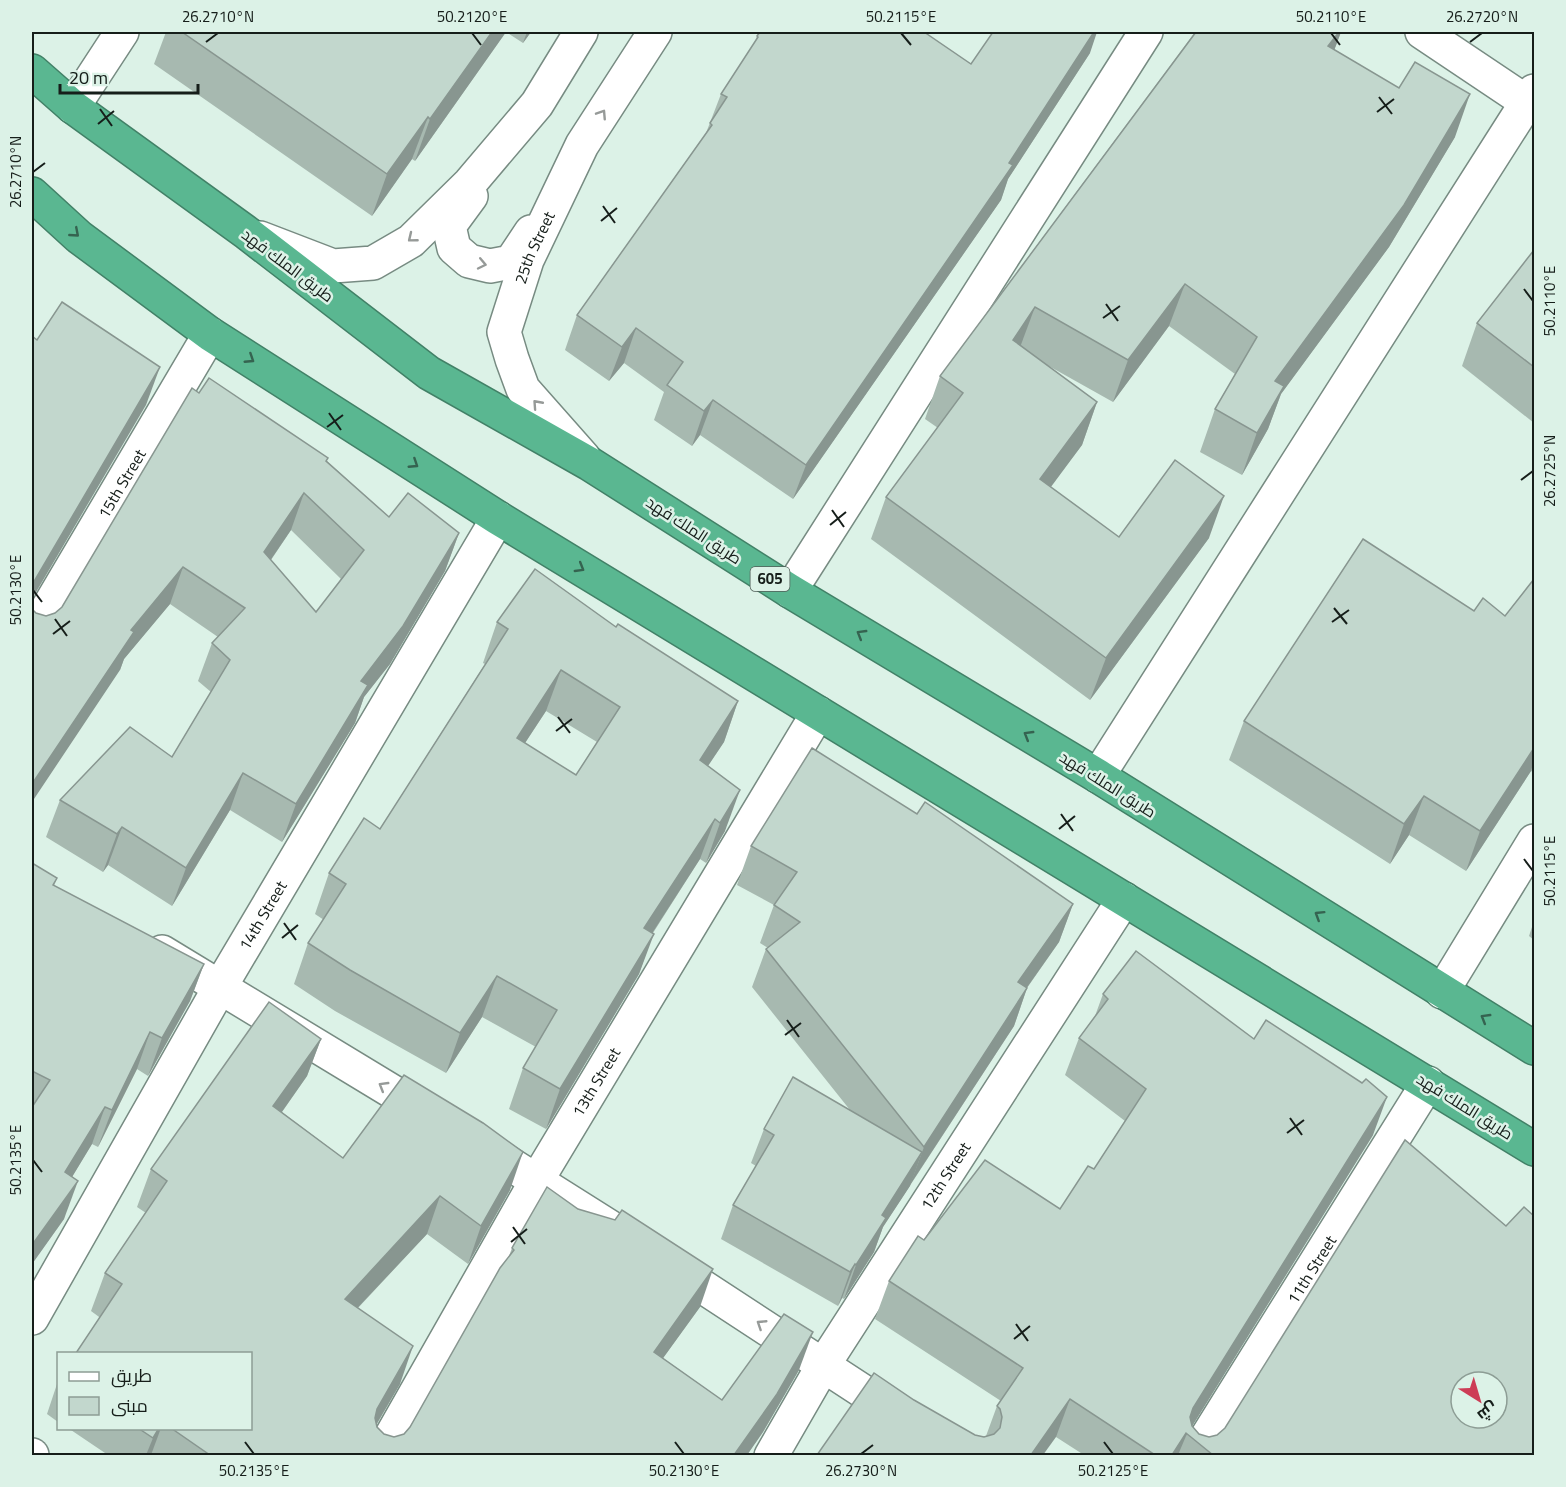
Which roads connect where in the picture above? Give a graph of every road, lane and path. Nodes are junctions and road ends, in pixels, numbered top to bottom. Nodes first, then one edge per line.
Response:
1 (122, 32) edge
2 (581, 32) edge
3 (655, 32) edge
4 (1146, 32) edge
5 (1422, 32) edge
6 (32, 71) edge
7 (1532, 100) edge
8 (537, 104) junction
9 (73, 107) junction
10 (582, 145) junction
11 (32, 194) edge
12 (247, 233) junction
13 (210, 334) junction
14 (590, 464) junction
15 (498, 518) junction
16 (790, 591) junction
17 (32, 634) edge
18 (818, 713) junction
19 (1098, 776) junction
20 (1534, 841) edge
21 (1124, 899) junction
22 (141, 939) edge
23 (220, 987) junction
24 (1442, 992) junction
25 (1534, 1048) edge
26 (1428, 1083) junction
27 (1534, 1149) edge
28 (537, 1180) junction
29 (32, 1318) edge
30 (824, 1364) junction
31 (380, 1455) edge
32 (771, 1455) edge
33 (970, 1455) edge
34 (1195, 1455) edge

1 - 9 street
2 - 8 street
10 -> 3 street, 25th Street
4 - 16 street
5 - 7 street
6 - 9 highway, طريق الملك فهد / 605
7 - 19 street
8 -> 10 street
8 -> 12 street
9 - 12 highway, طريق الملك فهد / 605
14 -> 10 street, 25th Street
11 -> 13 highway, طريق الملك فهد
12 - 14 highway, طريق الملك فهد / 605
13 -> 15 highway, طريق الملك فهد
13 - 17 street, 15th Street
14 - 16 highway, طريق الملك فهد / 605
15 -> 18 highway, طريق الملك فهد
15 - 23 street, 14th Street
19 -> 16 highway, طريق الملك فهد / 605
18 - 21 highway, طريق الملك فهد
18 - 28 street, 13th Street
24 -> 19 highway, طريق الملك فهد / 605
20 - 24 street
21 - 26 highway, طريق الملك فهد
21 - 30 street, 12th Street
22 - 23 street
28 -> 23 street
23 - 29 street, 14th Street
25 -> 24 highway, طريق الملك فهد / 605
26 - 27 highway, طريق الملك فهد
26 - 34 street, 11th Street
30 -> 28 street
28 - 31 street, 13th Street
30 - 32 street, 12th Street
30 - 33 street

